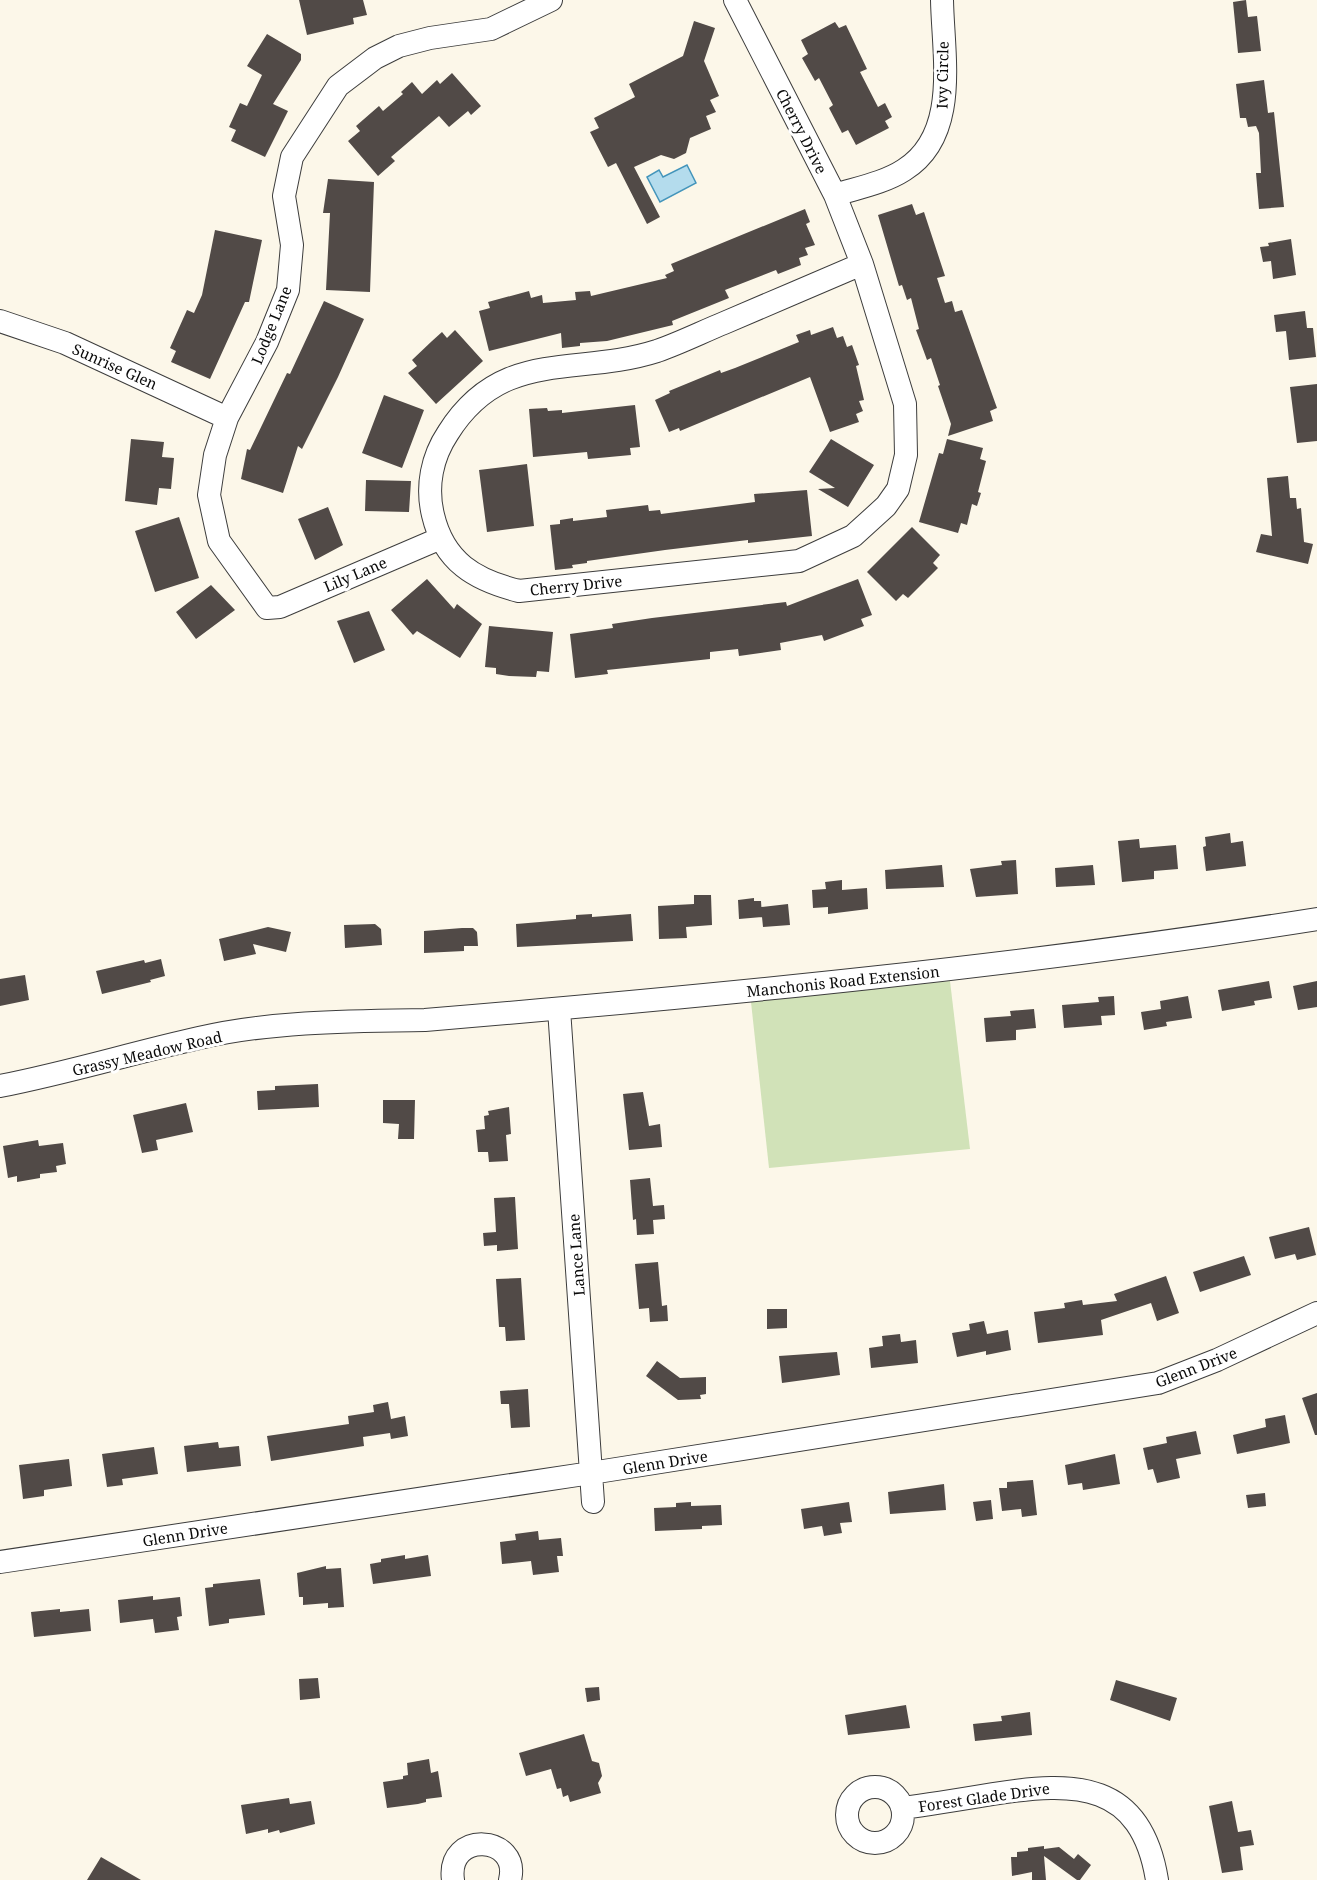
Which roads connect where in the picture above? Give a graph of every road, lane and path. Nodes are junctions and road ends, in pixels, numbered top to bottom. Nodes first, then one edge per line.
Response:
1 (551, 0) edge
2 (735, 0) edge
3 (942, 0) edge
4 (835, 195) junction
5 (862, 264) junction
6 (0, 321) edge
7 (227, 418) junction
8 (441, 538) junction
9 (267, 608) joint
10 (1317, 919) edge
11 (559, 1009) junction
12 (367, 1021) joint
13 (0, 1086) edge
14 (1317, 1313) edge
15 (591, 1473) junction
16 (593, 1502) dead end
17 (0, 1562) edge
18 (903, 1808) dead end
19 (448, 1879) edge
20 (510, 1880) edge
21 (1157, 1880) edge

1 - 7 street, Lodge Lane
2 - 4 street, Cherry Drive
3 - 4 street, Ivy Circle
4 - 5 street, Cherry Drive
5 - 8 street, Cherry Drive
5 - 8 street, Cherry Drive
6 - 7 street, Sunrise Glen
7 - 9 street, Lodge Lane
8 - 9 street, Lily Lane
10 - 11 street, Manchonis Road Extension
11 - 12 street, Manchonis Road Extension
11 - 15 street, Lance Lane
12 - 13 street, Grassy Meadow Road
14 - 15 street, Glenn Drive
15 - 16 street, Lance Lane
15 - 17 street, Glenn Drive
18 - 21 street, Forest Glade Drive
19 - 20 street

